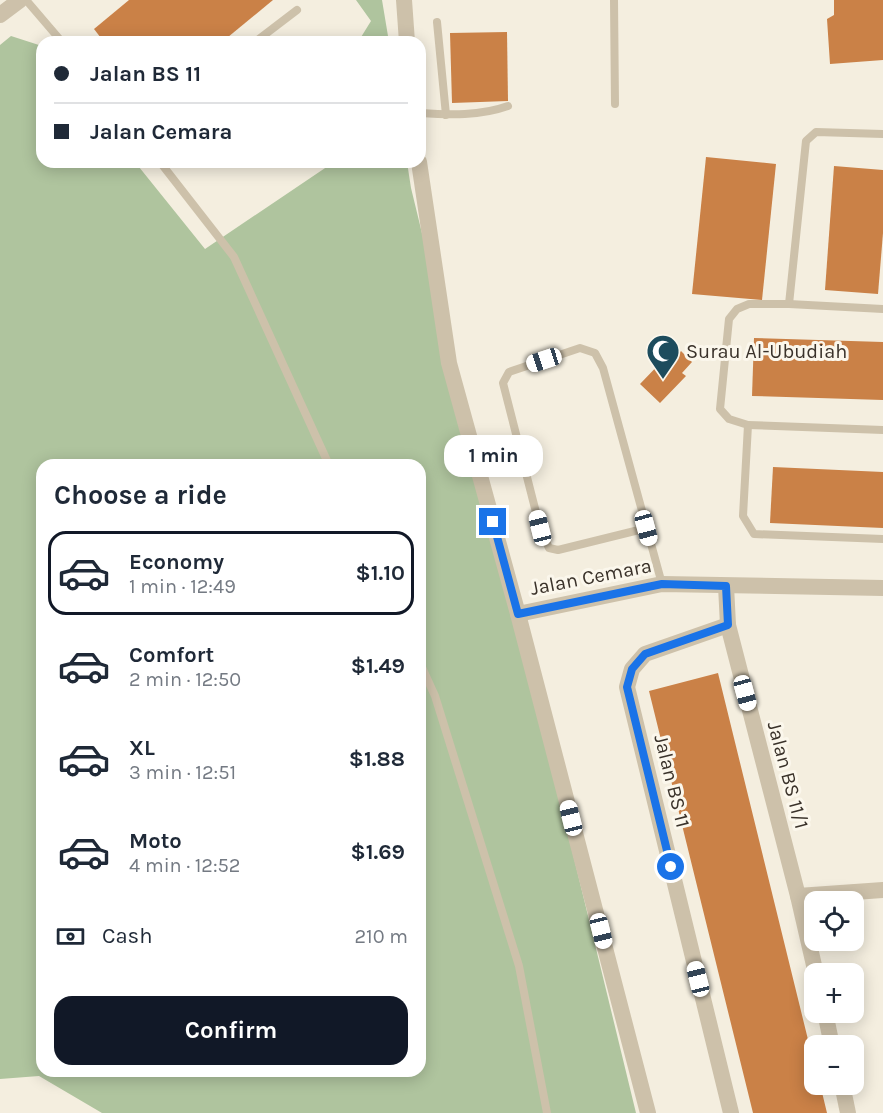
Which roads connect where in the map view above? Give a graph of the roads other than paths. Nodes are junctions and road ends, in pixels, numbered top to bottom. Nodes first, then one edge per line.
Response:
1 (20, 0) edge
2 (26, 0) edge
3 (404, 0) edge
4 (614, 0) edge
5 (297, 10) dead end
6 (0, 15) edge
7 (437, 22) dead end
8 (57, 36) edge
9 (263, 36) edge
10 (407, 36) edge
11 (615, 104) dead end
12 (508, 106) dead end
13 (426, 113) edge
14 (446, 115) junction
15 (883, 134) edge
16 (165, 168) edge
17 (420, 168) edge
18 (789, 304) junction
19 (883, 309) edge
20 (748, 425) junction
21 (883, 430) edge
22 (326, 459) edge
23 (646, 528) junction
24 (883, 539) edge
25 (662, 584) junction
26 (726, 586) junction
27 (883, 588) edge
28 (518, 614) junction
29 (728, 625) junction
30 (426, 676) edge
31 (883, 890) edge
32 (798, 896) junction
33 (813, 963) edge
34 (844, 1095) edge
35 (547, 1113) edge
36 (648, 1113) edge
37 (730, 1113) edge
38 (848, 1113) edge

1 - 6 street
2 - 8 lane
3 - 10 street
4 - 11 lane
5 - 9 lane
7 - 14 lane
12 - 14 lane
13 - 14 lane
15 - 18 lane
16 - 22 lane
17 - 28 street, Jalan Cemara
18 - 19 lane
18 - 20 lane
20 - 21 lane
20 - 24 lane
23 - 23 lane
23 - 25 lane
25 - 26 street, Jalan Cemara
25 - 28 street, Jalan Cemara
26 - 27 street, Jalan Cemara
26 - 29 street, Jalan BS 11/1
28 - 36 street
29 - 32 street, Jalan BS 11/1
29 - 37 street, Jalan BS 11
30 - 35 lane
31 - 32 street
32 - 33 street, Jalan BS 11/1
34 - 38 street

